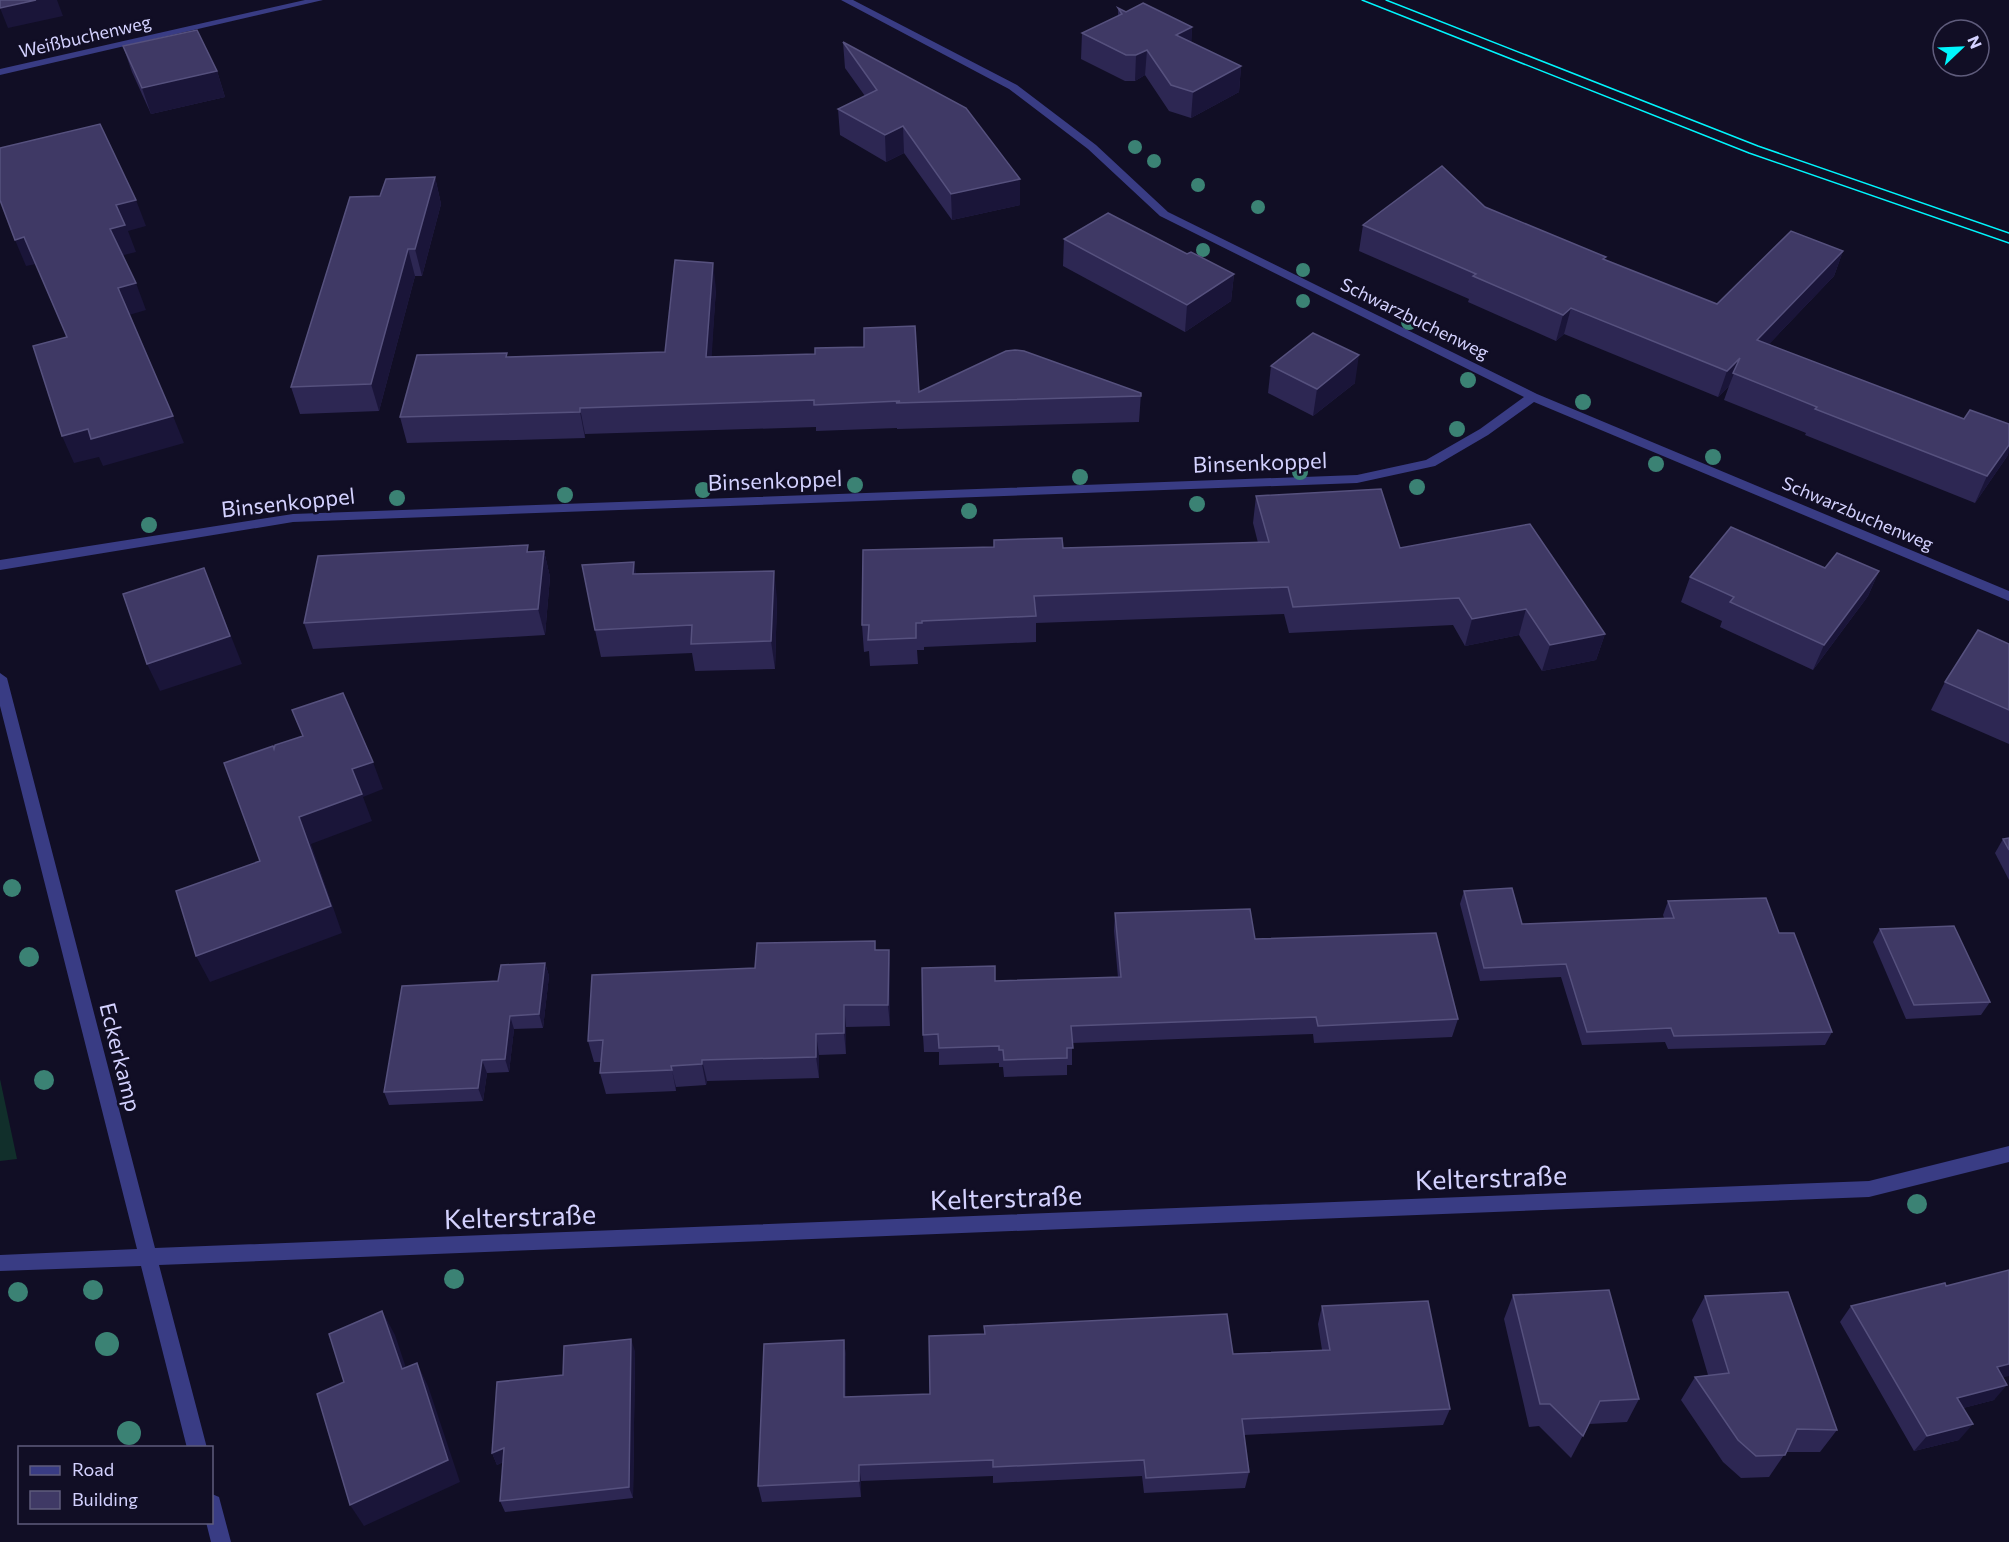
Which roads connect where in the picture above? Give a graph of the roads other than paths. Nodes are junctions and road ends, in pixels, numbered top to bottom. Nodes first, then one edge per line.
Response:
1 (318, 0) edge
2 (846, 0) edge
3 (0, 72) edge
4 (1533, 397) junction
5 (0, 565) edge
6 (2009, 596) edge
7 (0, 678) edge
8 (2009, 1154) edge
9 (147, 1258) junction
10 (0, 1263) edge
11 (196, 1446) edge
12 (213, 1508) edge
13 (221, 1542) edge

1 - 3 street, Weißbuchenweg
2 - 4 street, Schwarzbuchenweg
4 - 5 street, Binsenkoppel
4 - 6 street, Schwarzbuchenweg
7 - 9 street, Eckerkamp
8 - 9 street, Kelterstraße
9 - 10 street, Kelterstraße
9 - 11 street, Eckerkamp
12 - 13 street

